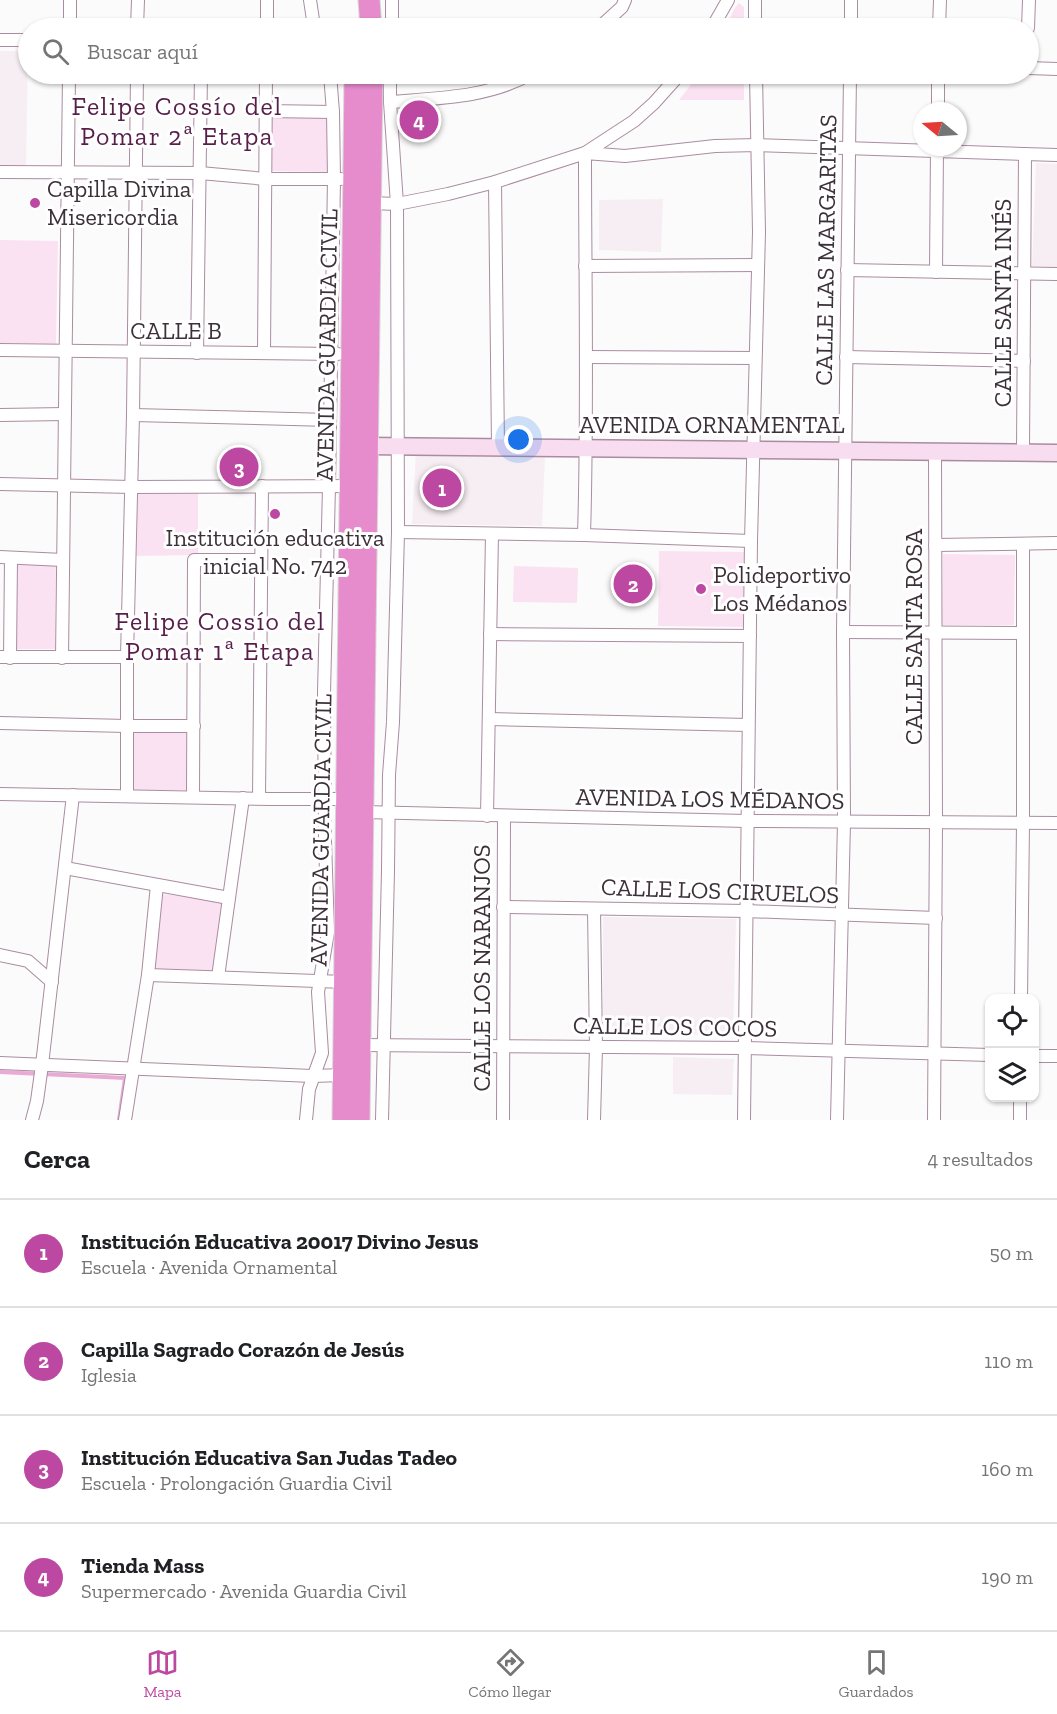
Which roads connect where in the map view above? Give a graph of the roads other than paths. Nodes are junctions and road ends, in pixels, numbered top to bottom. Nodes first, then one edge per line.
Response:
1 (70, 0) edge
2 (138, 0) edge
3 (267, 0) edge
4 (310, 0) edge
5 (357, 0) edge
6 (369, 0) edge
7 (392, 0) edge
8 (625, 0) edge
9 (728, 0) edge
10 (755, 0) edge
11 (852, 0) edge
12 (940, 0) edge
13 (1029, 0) edge
14 (70, 18) edge
15 (137, 18) edge
16 (267, 18) edge
17 (313, 18) edge
18 (356, 18) edge
19 (370, 18) edge
20 (392, 18) edge
21 (613, 18) edge
22 (718, 18) edge
23 (755, 18) edge
24 (851, 18) edge
25 (939, 18) edge
26 (1028, 18) edge
27 (0, 40) edge
28 (18, 40) edge
29 (1039, 68) edge
30 (1057, 69) edge
31 (69, 84) edge
32 (137, 84) edge
33 (201, 84) edge
34 (266, 84) edge
35 (331, 84) edge
36 (354, 84) edge
37 (372, 84) edge
38 (390, 84) edge
39 (505, 84) edge
40 (668, 84) edge
41 (756, 84) edge
42 (850, 84) edge
43 (938, 84) edge
44 (390, 102) junction
45 (938, 102) edge
46 (266, 111) junction
47 (333, 112) junction
48 (757, 146) junction
49 (848, 148) junction
50 (913, 149) edge
51 (967, 151) edge
52 (585, 153) junction
53 (1025, 154) junction
54 (1057, 155) edge
55 (937, 156) edge
56 (0, 172) edge
57 (69, 172) junction
58 (135, 173) junction
59 (200, 173) junction
60 (266, 179) junction
61 (344, 179) junction
62 (495, 182) junction
63 (370, 203) junction
64 (397, 204) junction
65 (758, 265) junction
66 (585, 266) junction
67 (847, 270) junction
68 (936, 272) junction
69 (1024, 273) junction
70 (1057, 274) edge
71 (0, 350) edge
72 (66, 351) junction
73 (134, 352) junction
74 (198, 353) junction
75 (264, 353) junction
76 (342, 355) junction
77 (587, 357) junction
78 (846, 357) junction
79 (755, 358) junction
80 (1024, 361) junction
81 (65, 414) junction
82 (0, 415) edge
83 (133, 415) junction
84 (330, 420) junction
85 (367, 446) junction
86 (398, 446) junction
87 (498, 447) junction
88 (586, 449) junction
89 (753, 450) junction
90 (846, 451) junction
91 (935, 452) junction
92 (1023, 452) junction
93 (1057, 453) edge
94 (0, 484) edge
95 (64, 486) junction
96 (262, 486) junction
97 (329, 486) junction
98 (359, 486) junction
99 (131, 487) junction
100 (398, 532) junction
101 (492, 534) junction
102 (584, 535) junction
103 (751, 541) junction
104 (1057, 543) edge
105 (1023, 544) junction
106 (935, 545) junction
107 (5, 557) edge
108 (63, 560) junction
109 (261, 560) junction
110 (843, 632) junction
111 (935, 633) junction
112 (1023, 633) junction
113 (490, 634) junction
114 (750, 636) junction
115 (127, 657) junction
116 (5, 658) edge
117 (62, 658) junction
118 (489, 719) junction
119 (0, 723) edge
120 (748, 725) junction
121 (127, 726) junction
122 (194, 726) junction
123 (0, 794) edge
124 (73, 795) junction
125 (127, 796) junction
126 (193, 796) junction
127 (243, 798) junction
128 (259, 798) junction
129 (325, 798) junction
130 (355, 806) junction
131 (388, 813) junction
132 (487, 816) junction
133 (504, 816) junction
134 (747, 821) junction
135 (844, 822) junction
136 (936, 823) junction
137 (1023, 823) junction
138 (1057, 823) edge
139 (65, 868) junction
140 (157, 885) junction
141 (229, 898) junction
142 (503, 907) junction
143 (594, 909) junction
144 (746, 912) junction
145 (842, 916) junction
146 (936, 918) junction
147 (0, 955) edge
148 (148, 975) junction
149 (219, 977) junction
150 (320, 980) junction
151 (52, 982) junction
152 (345, 982) junction
153 (1021, 994) edge
154 (360, 1045) junction
155 (384, 1045) junction
156 (502, 1046) junction
157 (596, 1047) junction
158 (745, 1048) junction
159 (839, 1052) junction
160 (936, 1054) junction
161 (985, 1055) edge
162 (1039, 1056) edge
163 (1057, 1056) edge
164 (0, 1063) edge
165 (42, 1065) junction
166 (133, 1069) junction
167 (343, 1075) junction
168 (312, 1076) junction
169 (1020, 1102) edge
170 (32, 1120) edge
171 (125, 1120) edge
172 (306, 1120) edge
173 (343, 1120) edge
174 (359, 1120) edge
175 (382, 1120) edge
176 (503, 1120) edge
177 (594, 1120) edge
178 (744, 1120) edge
179 (837, 1120) edge
180 (934, 1120) edge
181 (1020, 1120) edge

1 - 14 street
2 - 15 street
3 - 16 street
4 - 17 street
5 - 18 highway
6 - 19 highway
7 - 20 street
8 - 21 street
9 - 22 street
10 - 23 street
11 - 24 street
12 - 25 street
13 - 26 street
27 - 28 street
29 - 30 street
31 - 57 street
32 - 58 street
33 - 59 street
34 - 46 street
35 - 47 street
36 - 61 highway, AVENIDA GUARDIA CIVIL
37 - 63 highway, AVENIDA GUARDIA CIVIL
38 - 44 street
39 - 44 street
40 - 52 street
41 - 48 street
42 - 49 street, CALLE LAS MARGARITAS
43 - 45 street
44 - 64 street
46 - 47 street
46 - 60 street
47 - 61 street
48 - 49 street
48 - 52 street
48 - 65 street
49 - 50 street
49 - 67 street, CALLE LAS MARGARITAS
51 - 53 street
52 - 62 street
52 - 66 street
53 - 54 street
53 - 69 street, CALLE SANTA INÉS
55 - 68 street
56 - 57 street
57 - 58 street
57 - 72 street
58 - 59 street
58 - 73 street
59 - 60 street
59 - 74 street
60 - 61 street
60 - 75 street
61 - 76 highway, AVENIDA GUARDIA CIVIL
62 - 64 street
62 - 87 street
63 - 64 street
63 - 85 highway, AVENIDA GUARDIA CIVIL
64 - 86 street
65 - 66 street
65 - 79 street
66 - 77 street
67 - 68 street
67 - 78 street, CALLE LAS MARGARITAS
68 - 69 street
69 - 70 street
69 - 80 street, CALLE SANTA INÉS
71 - 72 street, CALLE B
72 - 73 street, CALLE B
72 - 81 street
73 - 74 street, CALLE B
73 - 83 street
74 - 75 street, CALLE B
75 - 76 street, CALLE B
76 - 84 street
76 - 98 highway, AVENIDA GUARDIA CIVIL
77 - 79 street
77 - 88 street
78 - 80 street
78 - 90 street, CALLE LAS MARGARITAS
79 - 89 street
80 - 92 street, CALLE SANTA INÉS
81 - 82 street
81 - 95 street
83 - 84 street
83 - 99 street
84 - 97 street
85 - 86 street, AVENIDA ORNAMENTAL
85 - 98 highway, AVENIDA GUARDIA CIVIL
86 - 87 street, AVENIDA ORNAMENTAL
86 - 100 street
87 - 88 street, AVENIDA ORNAMENTAL
88 - 89 street, AVENIDA ORNAMENTAL
88 - 102 street
89 - 90 street, AVENIDA ORNAMENTAL
89 - 103 street
90 - 91 street, AVENIDA ORNAMENTAL
90 - 110 street, CALLE LAS MARGARITAS
91 - 92 street, AVENIDA ORNAMENTAL
91 - 106 street, CALLE SANTA ROSA
92 - 93 street, AVENIDA ORNAMENTAL
94 - 95 street
95 - 99 street
95 - 108 street
96 - 97 street
96 - 99 street
96 - 109 street
97 - 98 street
97 - 129 street
98 - 130 highway, AVENIDA GUARDIA CIVIL
99 - 115 street
100 - 101 street
100 - 131 street
101 - 102 street
101 - 113 street
102 - 103 street
103 - 114 street
104 - 105 street
105 - 106 street
105 - 112 street
106 - 111 street, CALLE SANTA ROSA
107 - 108 street
107 - 116 street
108 - 117 street
109 - 122 street
109 - 128 street
110 - 111 street
110 - 135 street, CALLE LAS MARGARITAS
111 - 112 street
111 - 136 street, CALLE SANTA ROSA
112 - 137 street
113 - 114 street
113 - 118 street
114 - 120 street
115 - 117 street
115 - 121 street
116 - 117 street
118 - 120 street
118 - 132 street
119 - 121 street
120 - 134 street
121 - 122 street
121 - 125 street
122 - 126 street
123 - 124 street, AVENIDA LOS MÉDANOS
124 - 125 street, AVENIDA LOS MÉDANOS
124 - 139 street
125 - 126 street, AVENIDA LOS MÉDANOS
126 - 127 street, AVENIDA LOS MÉDANOS
127 - 128 street, AVENIDA LOS MÉDANOS
127 - 141 street
128 - 129 street, AVENIDA LOS MÉDANOS
129 - 130 street, AVENIDA LOS MÉDANOS
129 - 150 street
130 - 131 street, AVENIDA LOS MÉDANOS
130 - 152 highway, AVENIDA GUARDIA CIVIL
130 - 154 highway, AVENIDA GUARDIA CIVIL
131 - 132 street, AVENIDA LOS MÉDANOS
131 - 155 street
132 - 133 street, AVENIDA LOS MÉDANOS
133 - 134 street, AVENIDA LOS MÉDANOS
133 - 142 street, CALLE LOS NARANJOS
134 - 135 street, AVENIDA LOS MÉDANOS
134 - 144 street
135 - 136 street, AVENIDA LOS MÉDANOS
135 - 145 street, CALLE LAS MARGARITAS
136 - 137 street, AVENIDA LOS MÉDANOS
136 - 146 street, CALLE SANTA ROSA
137 - 138 street, AVENIDA LOS MÉDANOS
137 - 153 street
139 - 140 street
139 - 151 street
140 - 141 street
140 - 148 street
141 - 149 street
142 - 143 street, CALLE LOS CIRUELOS
142 - 156 street, CALLE LOS NARANJOS
143 - 144 street, CALLE LOS CIRUELOS
143 - 157 street
144 - 145 street, CALLE LOS CIRUELOS
144 - 158 street
145 - 146 street, CALLE LOS CIRUELOS
145 - 159 street, CALLE LAS MARGARITAS
146 - 160 street, CALLE SANTA ROSA
147 - 151 street
148 - 149 street
148 - 166 street
149 - 150 street
150 - 152 street
150 - 168 street
151 - 165 street
152 - 167 highway, AVENIDA GUARDIA CIVIL
154 - 155 street, CALLE LOS COCOS
154 - 174 highway, AVENIDA GUARDIA CIVIL
155 - 156 street, CALLE LOS COCOS
155 - 175 street
156 - 157 street, CALLE LOS COCOS
156 - 176 street, CALLE LOS NARANJOS
157 - 158 street, CALLE LOS COCOS
157 - 177 street
158 - 159 street, CALLE LOS COCOS
158 - 178 street
159 - 160 street, CALLE LOS COCOS
159 - 179 street, CALLE LAS MARGARITAS
160 - 161 street, CALLE LOS COCOS
160 - 180 street, CALLE SANTA ROSA
162 - 163 street
164 - 165 street
165 - 166 street
165 - 170 street
166 - 168 street
166 - 171 street
167 - 168 street
167 - 173 highway, AVENIDA GUARDIA CIVIL
168 - 172 street
169 - 181 street

